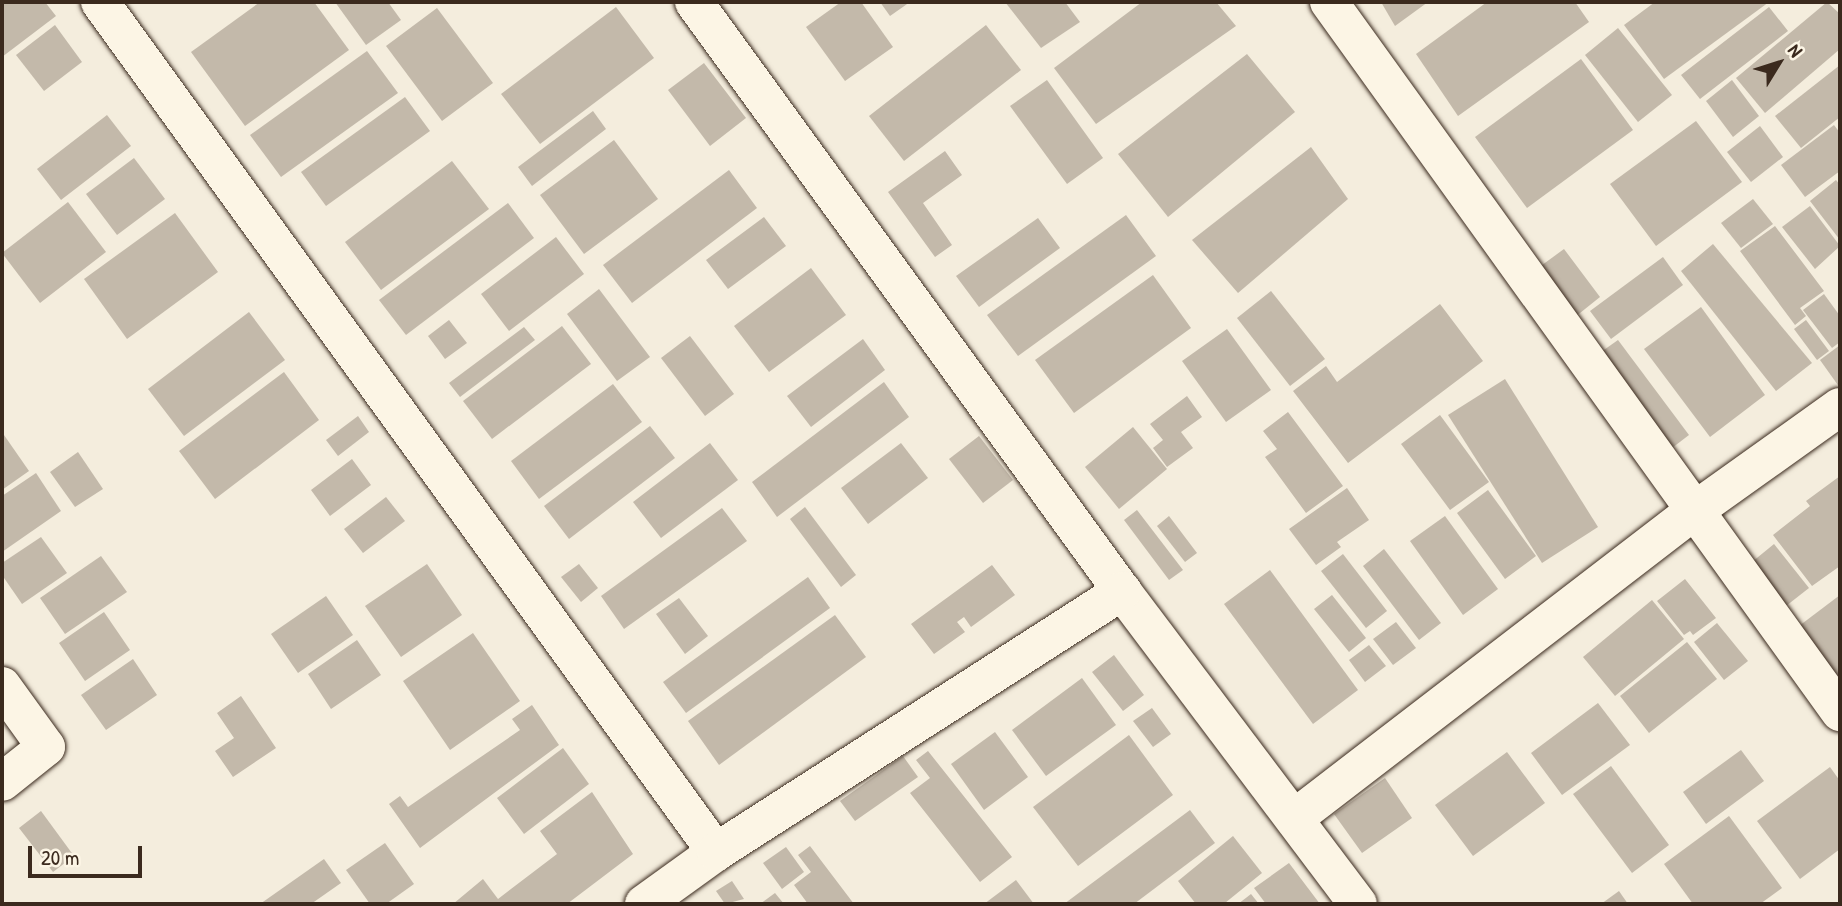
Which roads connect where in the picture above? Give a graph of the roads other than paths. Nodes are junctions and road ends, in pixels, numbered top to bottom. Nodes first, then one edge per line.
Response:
1 (100, 2) edge
2 (694, 2) edge
3 (1329, 2) edge
4 (1840, 407) edge
5 (1694, 511) junction
6 (1122, 591) junction
7 (2, 686) edge
8 (1840, 712) edge
9 (2, 782) edge
10 (1296, 817) junction
11 (716, 852) junction
12 (644, 904) edge
13 (1357, 904) edge

1 - 11 street
2 - 6 street
3 - 5 street
4 - 5 street
5 - 8 street
5 - 10 street
6 - 10 street
6 - 11 street
7 - 9 street
10 - 13 street
11 - 12 street

